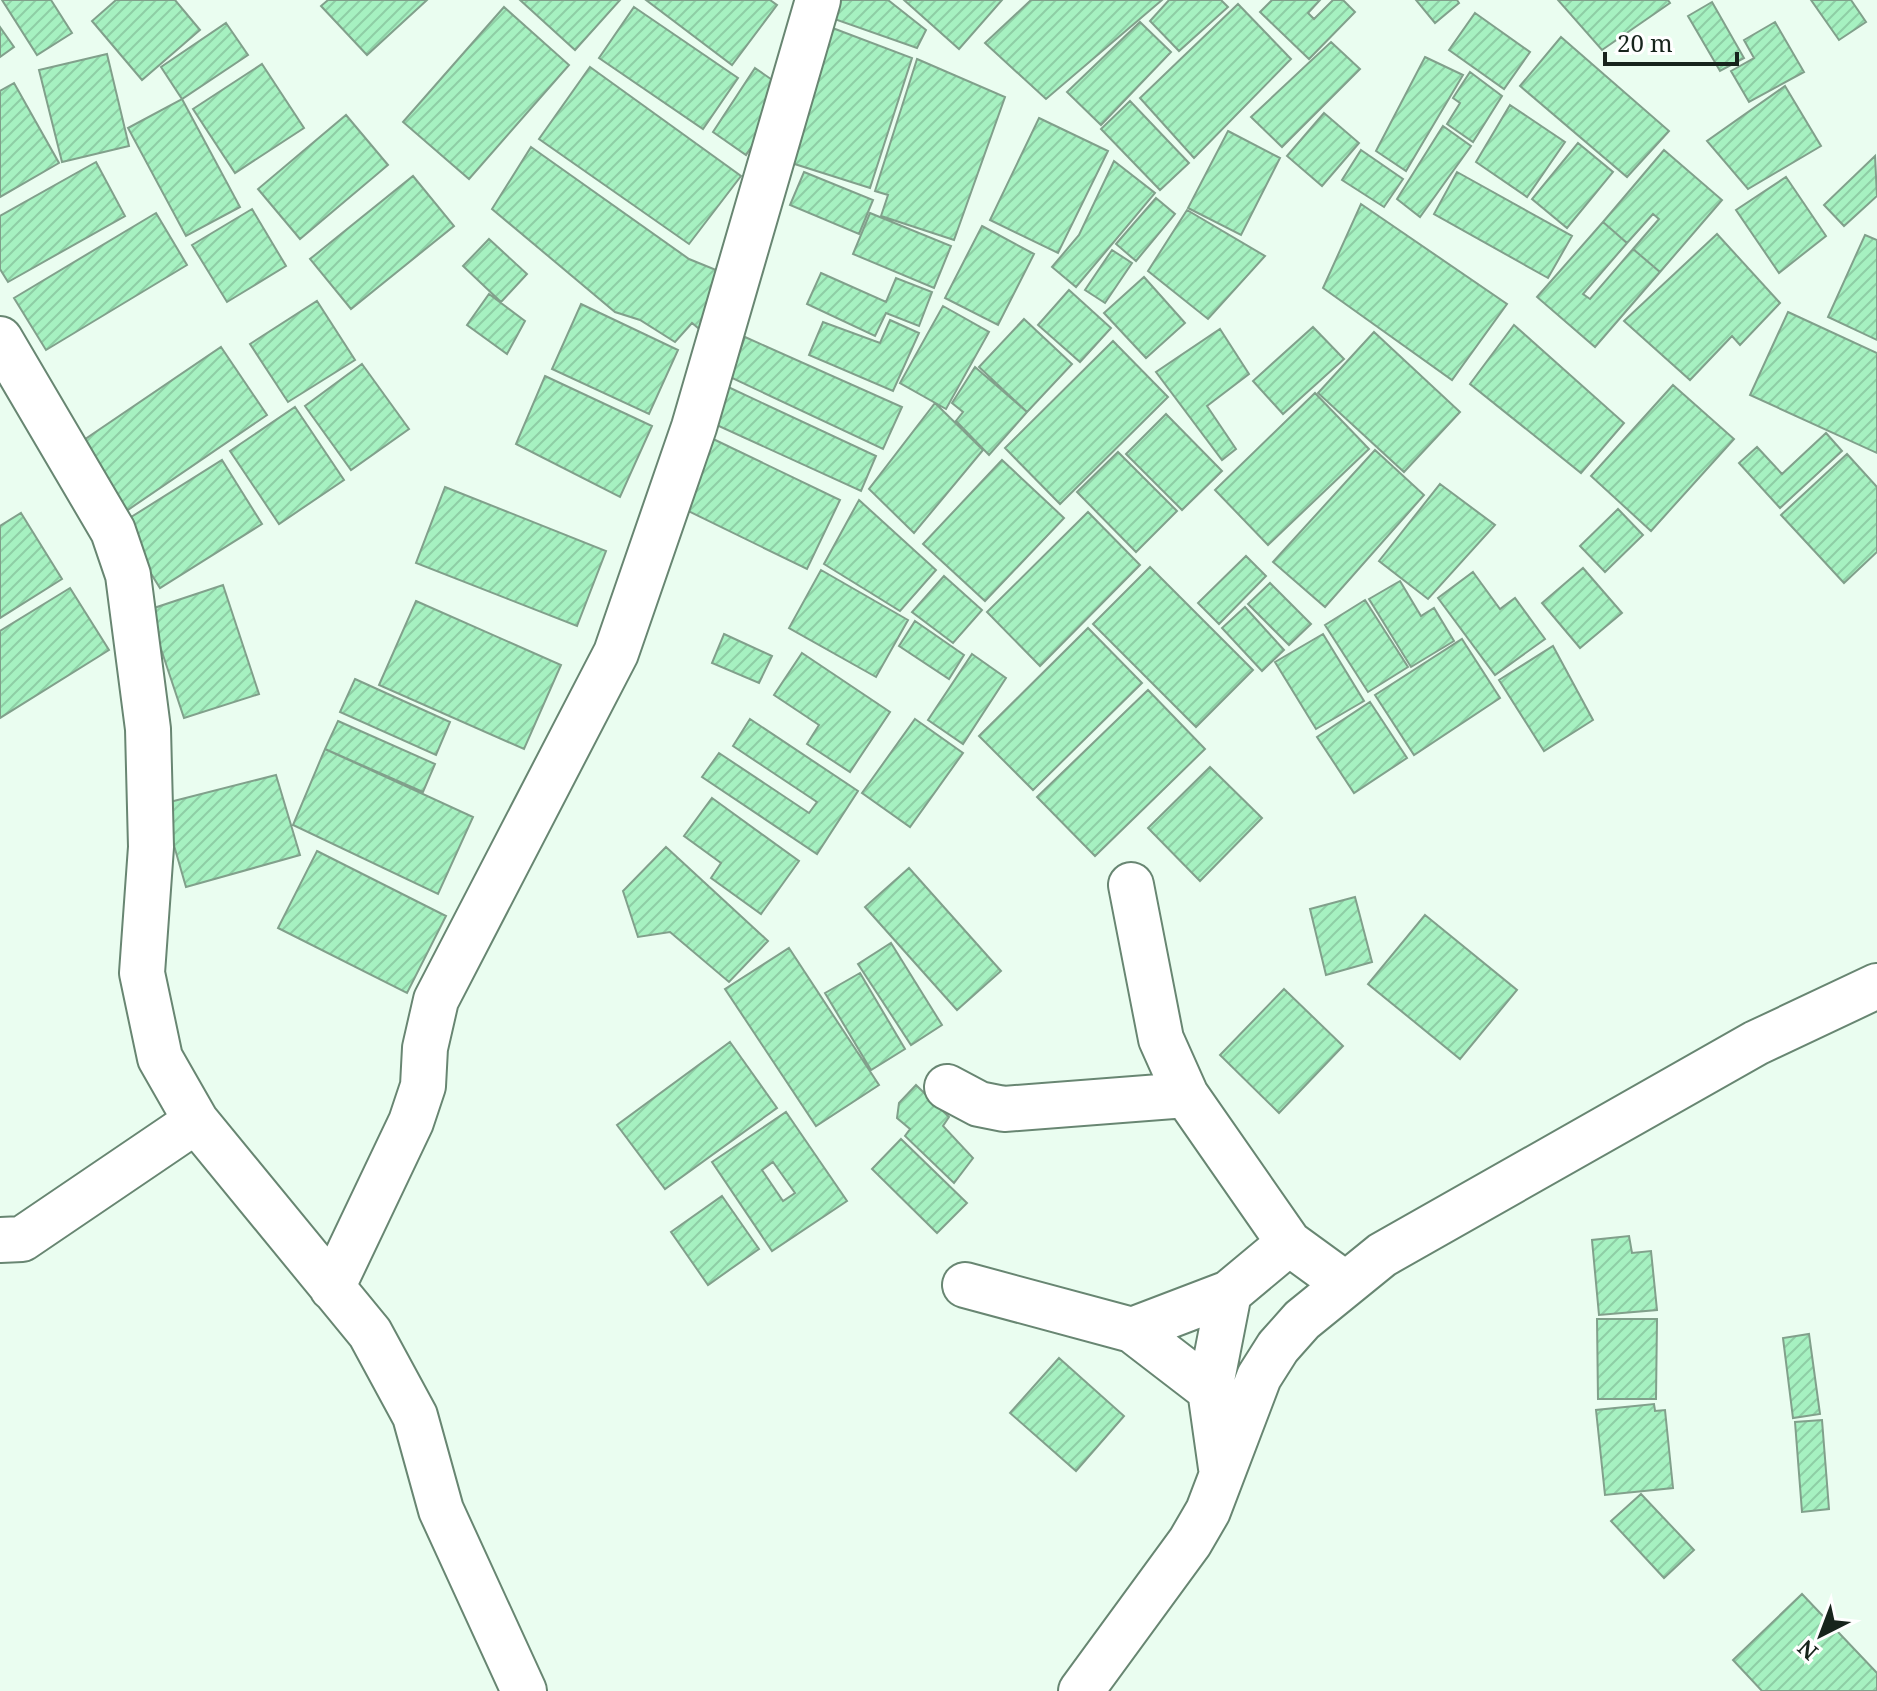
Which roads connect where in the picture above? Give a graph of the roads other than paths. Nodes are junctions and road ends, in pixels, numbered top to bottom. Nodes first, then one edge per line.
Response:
1 (818, 0) edge
2 (0, 339) edge
3 (1131, 885) dead end
4 (1877, 986) edge
5 (947, 1087) dead end
6 (1186, 1095) junction
7 (196, 1121) junction
8 (0, 1240) edge
9 (1289, 1243) junction
10 (1344, 1283) junction
11 (965, 1285) dead end
12 (332, 1288) junction
13 (1229, 1293) junction
14 (1132, 1330) junction
15 (1210, 1390) junction
16 (1222, 1471) junction
17 (524, 1691) edge
18 (1081, 1691) edge

1 - 12 street
2 - 7 street
3 - 6 street
4 - 10 street
5 - 6 street
6 - 9 street
7 - 8 street
7 - 12 street
9 - 10 street
9 - 13 street
10 - 16 street
11 - 14 street
12 - 17 street
13 - 14 street
13 - 15 street
14 - 15 street
15 - 16 street
16 - 18 street

